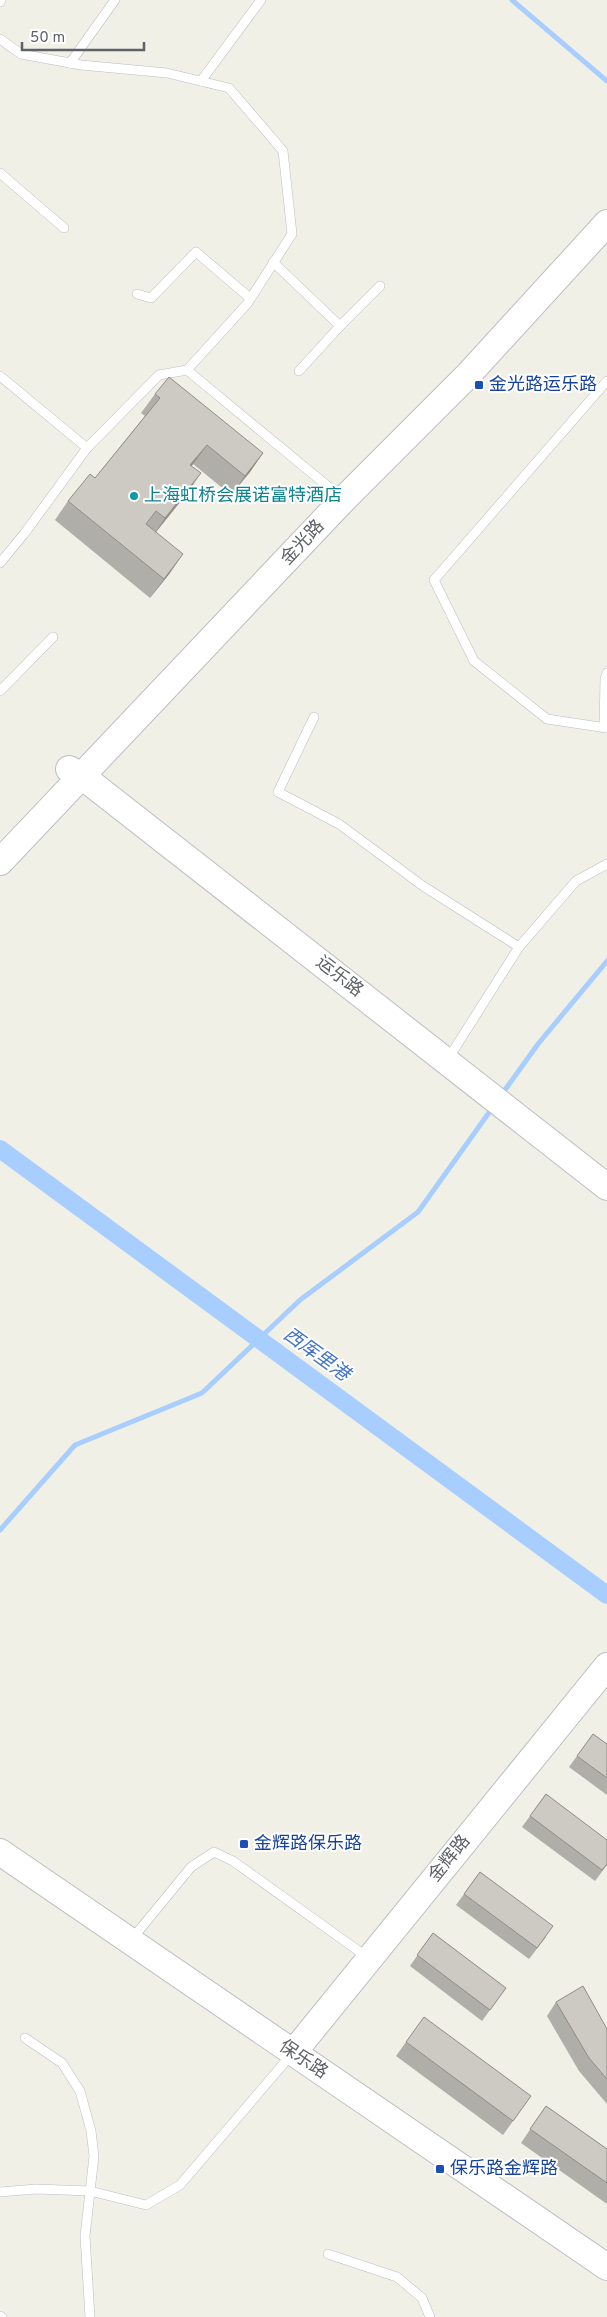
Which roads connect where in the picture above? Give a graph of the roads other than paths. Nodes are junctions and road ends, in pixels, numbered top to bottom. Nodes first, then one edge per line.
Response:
1 (114, 0) edge
2 (260, 0) edge
3 (0, 39) edge
4 (70, 63) junction
5 (200, 81) junction
6 (0, 173) edge
7 (607, 204) edge
8 (607, 223) edge
9 (64, 228) dead end
10 (273, 262) junction
11 (380, 286) dead end
12 (137, 294) dead end
13 (250, 298) junction
14 (340, 326) junction
15 (187, 370) junction
16 (299, 371) dead end
17 (0, 376) edge
18 (607, 381) edge
19 (86, 448) junction
20 (339, 495) junction
21 (0, 563) edge
22 (53, 637) dead end
23 (607, 674) edge
24 (0, 691) edge
25 (314, 717) dead end
26 (606, 728) edge
27 (76, 773) junction
28 (0, 839) edge
29 (0, 862) edge
30 (607, 864) edge
31 (519, 947) junction
32 (447, 1061) junction
33 (607, 1187) edge
34 (607, 1666) edge
35 (0, 1852) edge
36 (130, 1941) junction
37 (370, 1959) junction
38 (25, 2038) dead end
39 (293, 2053) junction
40 (90, 2191) junction
41 (0, 2192) edge
42 (328, 2254) dead end
43 (607, 2266) edge
44 (90, 2317) edge
45 (430, 2317) edge

1 - 4 lane
2 - 5 lane
3 - 4 lane
4 - 5 lane
5 - 10 lane
6 - 9 lane
7 - 20 street, 金光路
8 - 20 street, 金光路
10 - 13 lane
10 - 14 lane
11 - 14 lane
12 - 13 lane
13 - 15 lane
14 - 16 lane
15 - 19 lane
15 - 20 lane
17 - 19 lane
18 - 26 lane
19 - 21 lane
20 - 27 street, 金光路
22 - 24 lane
23 - 26 lane
25 - 31 lane
27 - 28 street, 金光路
27 - 29 street, 金光路
27 - 32 street, 运乐路
30 - 31 lane
31 - 32 lane
32 - 33 street, 运乐路
34 - 37 street, 金辉路
35 - 36 street, 保乐路
36 - 37 lane
36 - 39 street, 保乐路
37 - 39 street, 金辉路
38 - 40 lane
39 - 40 lane
39 - 43 street, 保乐路
40 - 41 lane
40 - 44 lane
42 - 45 lane

